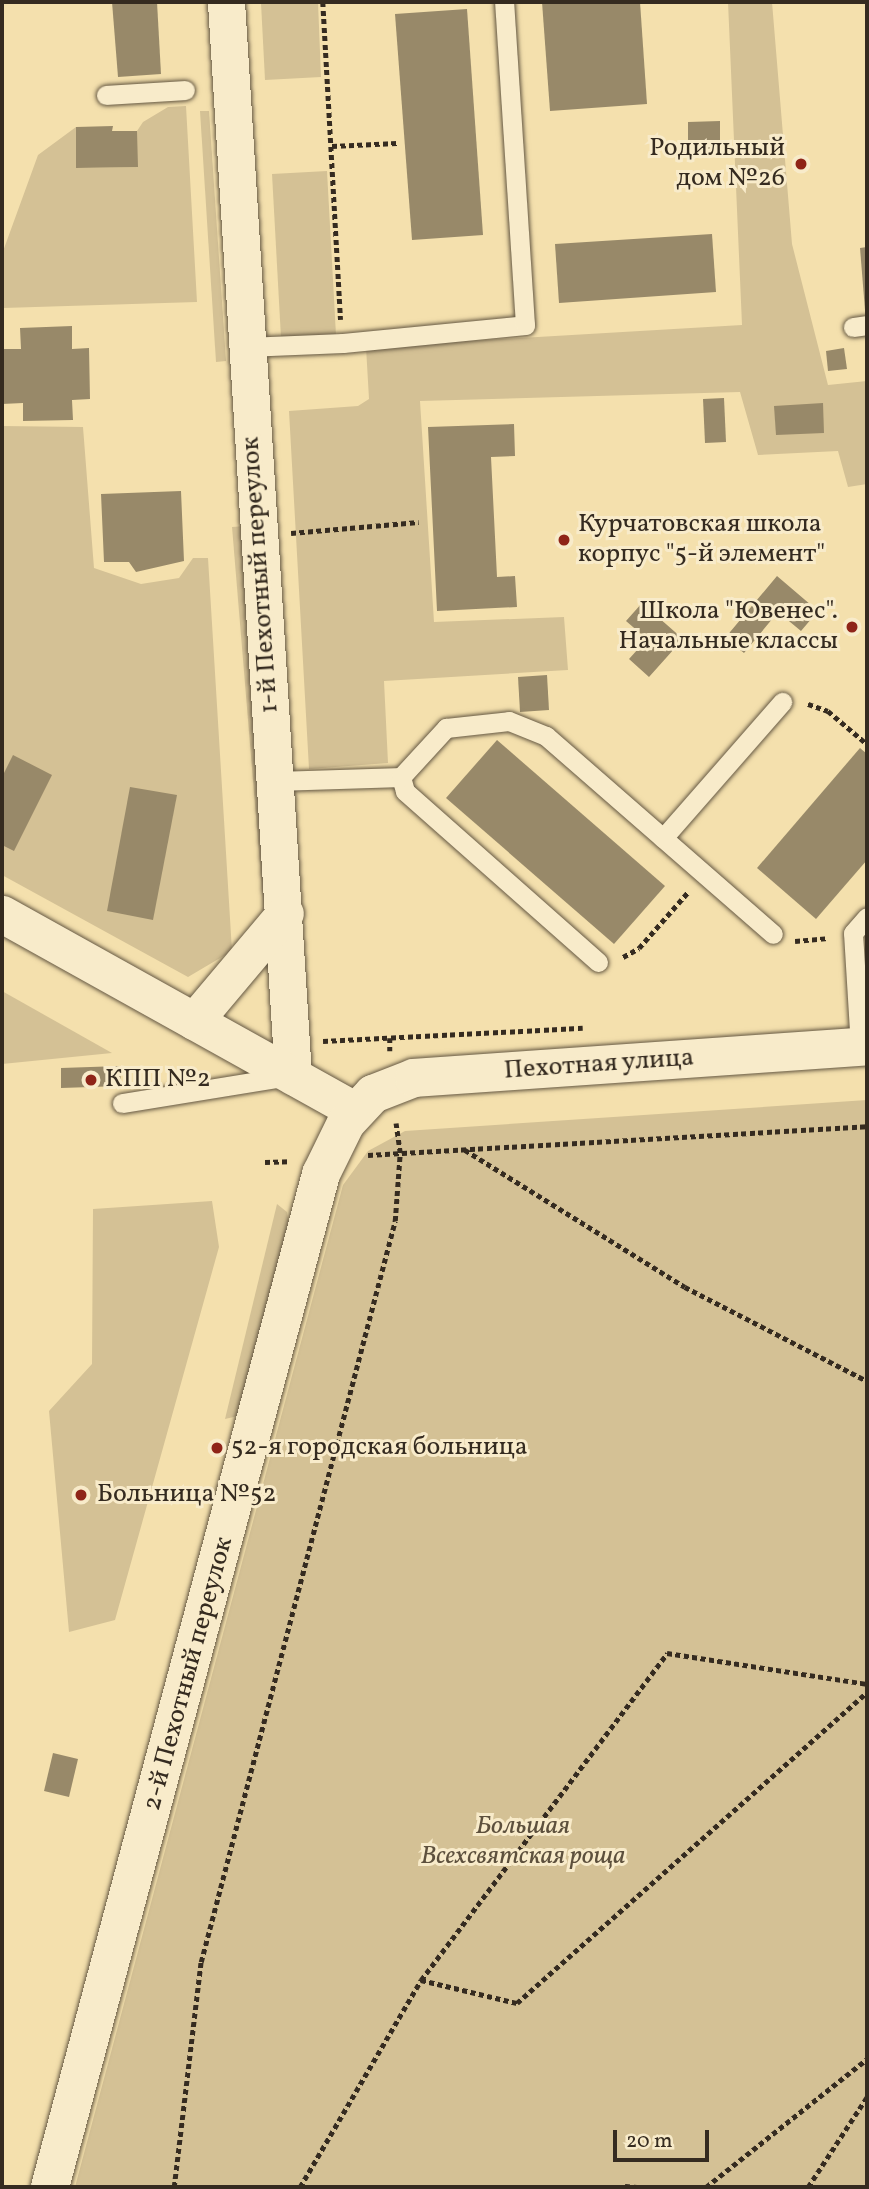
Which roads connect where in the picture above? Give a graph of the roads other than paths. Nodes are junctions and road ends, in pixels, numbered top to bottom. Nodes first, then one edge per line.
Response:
1 (226, 2) edge
2 (504, 2) edge
3 (185, 90) dead end
4 (106, 95) dead end
5 (246, 346) junction
6 (782, 702) road end
7 (401, 777) junction
8 (276, 781) junction
9 (663, 838) junction
10 (285, 913) junction
11 (2, 914) edge
12 (867, 917) edge
13 (773, 934) road end
14 (598, 962) road end
15 (194, 1021) junction
16 (864, 1046) edge
17 (293, 1076) junction
18 (122, 1103) dead end
19 (351, 1117) junction
20 (50, 2187) edge

1 - 5 street, 1-й Пехотный переулок
2 - 5 lane
3 - 4 lane
5 - 8 street, 1-й Пехотный переулок
6 - 9 lane
7 - 8 lane
7 - 9 lane
7 - 14 lane
8 - 10 street, 1-й Пехотный переулок
9 - 13 lane
10 - 15 street
10 - 17 street, 1-й Пехотный переулок
11 - 15 street
12 - 16 lane
15 - 17 street
16 - 19 street, Пехотная улица
17 - 18 lane
17 - 19 street
19 - 20 street, 2-й Пехотный переулок

